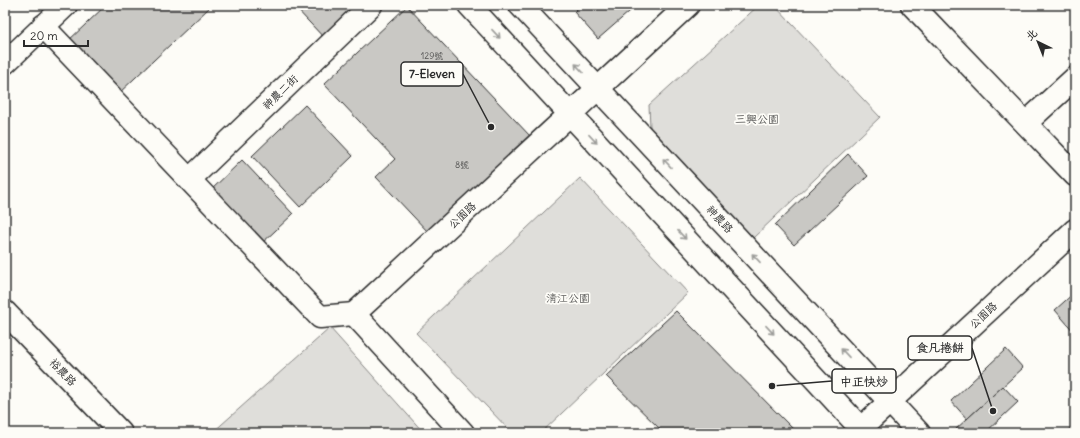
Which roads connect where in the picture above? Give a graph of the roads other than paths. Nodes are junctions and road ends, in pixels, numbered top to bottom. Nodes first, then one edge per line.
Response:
1 (66, 5) edge
2 (371, 5) edge
3 (469, 5) edge
4 (520, 5) edge
5 (688, 5) edge
6 (912, 5) edge
7 (43, 26) junction
8 (5, 63) edge
9 (1075, 78) edge
10 (598, 88) junction
11 (570, 114) junction
12 (1026, 123) junction
13 (1075, 175) edge
14 (190, 179) junction
15 (1075, 230) edge
16 (5, 312) edge
17 (354, 314) junction
18 (890, 402) junction
19 (860, 432) edge
20 (121, 433) edge
21 (463, 433) edge
22 (919, 433) edge

1 - 7 street
2 - 14 street, 神農二街
3 -> 11 street
10 -> 4 street, 神農路
5 - 10 street, 公園路
6 - 12 street
7 - 8 street
7 - 14 street
9 - 12 street
10 - 11 street, 公園路
18 -> 10 street, 神農路
11 - 17 street, 公園路
11 -> 19 street
12 - 13 street
14 - 17 street
15 - 18 street, 公園路
16 - 20 street, 裕農路
17 - 21 street
18 - 19 street, 公園路
18 - 22 street, 神農路

